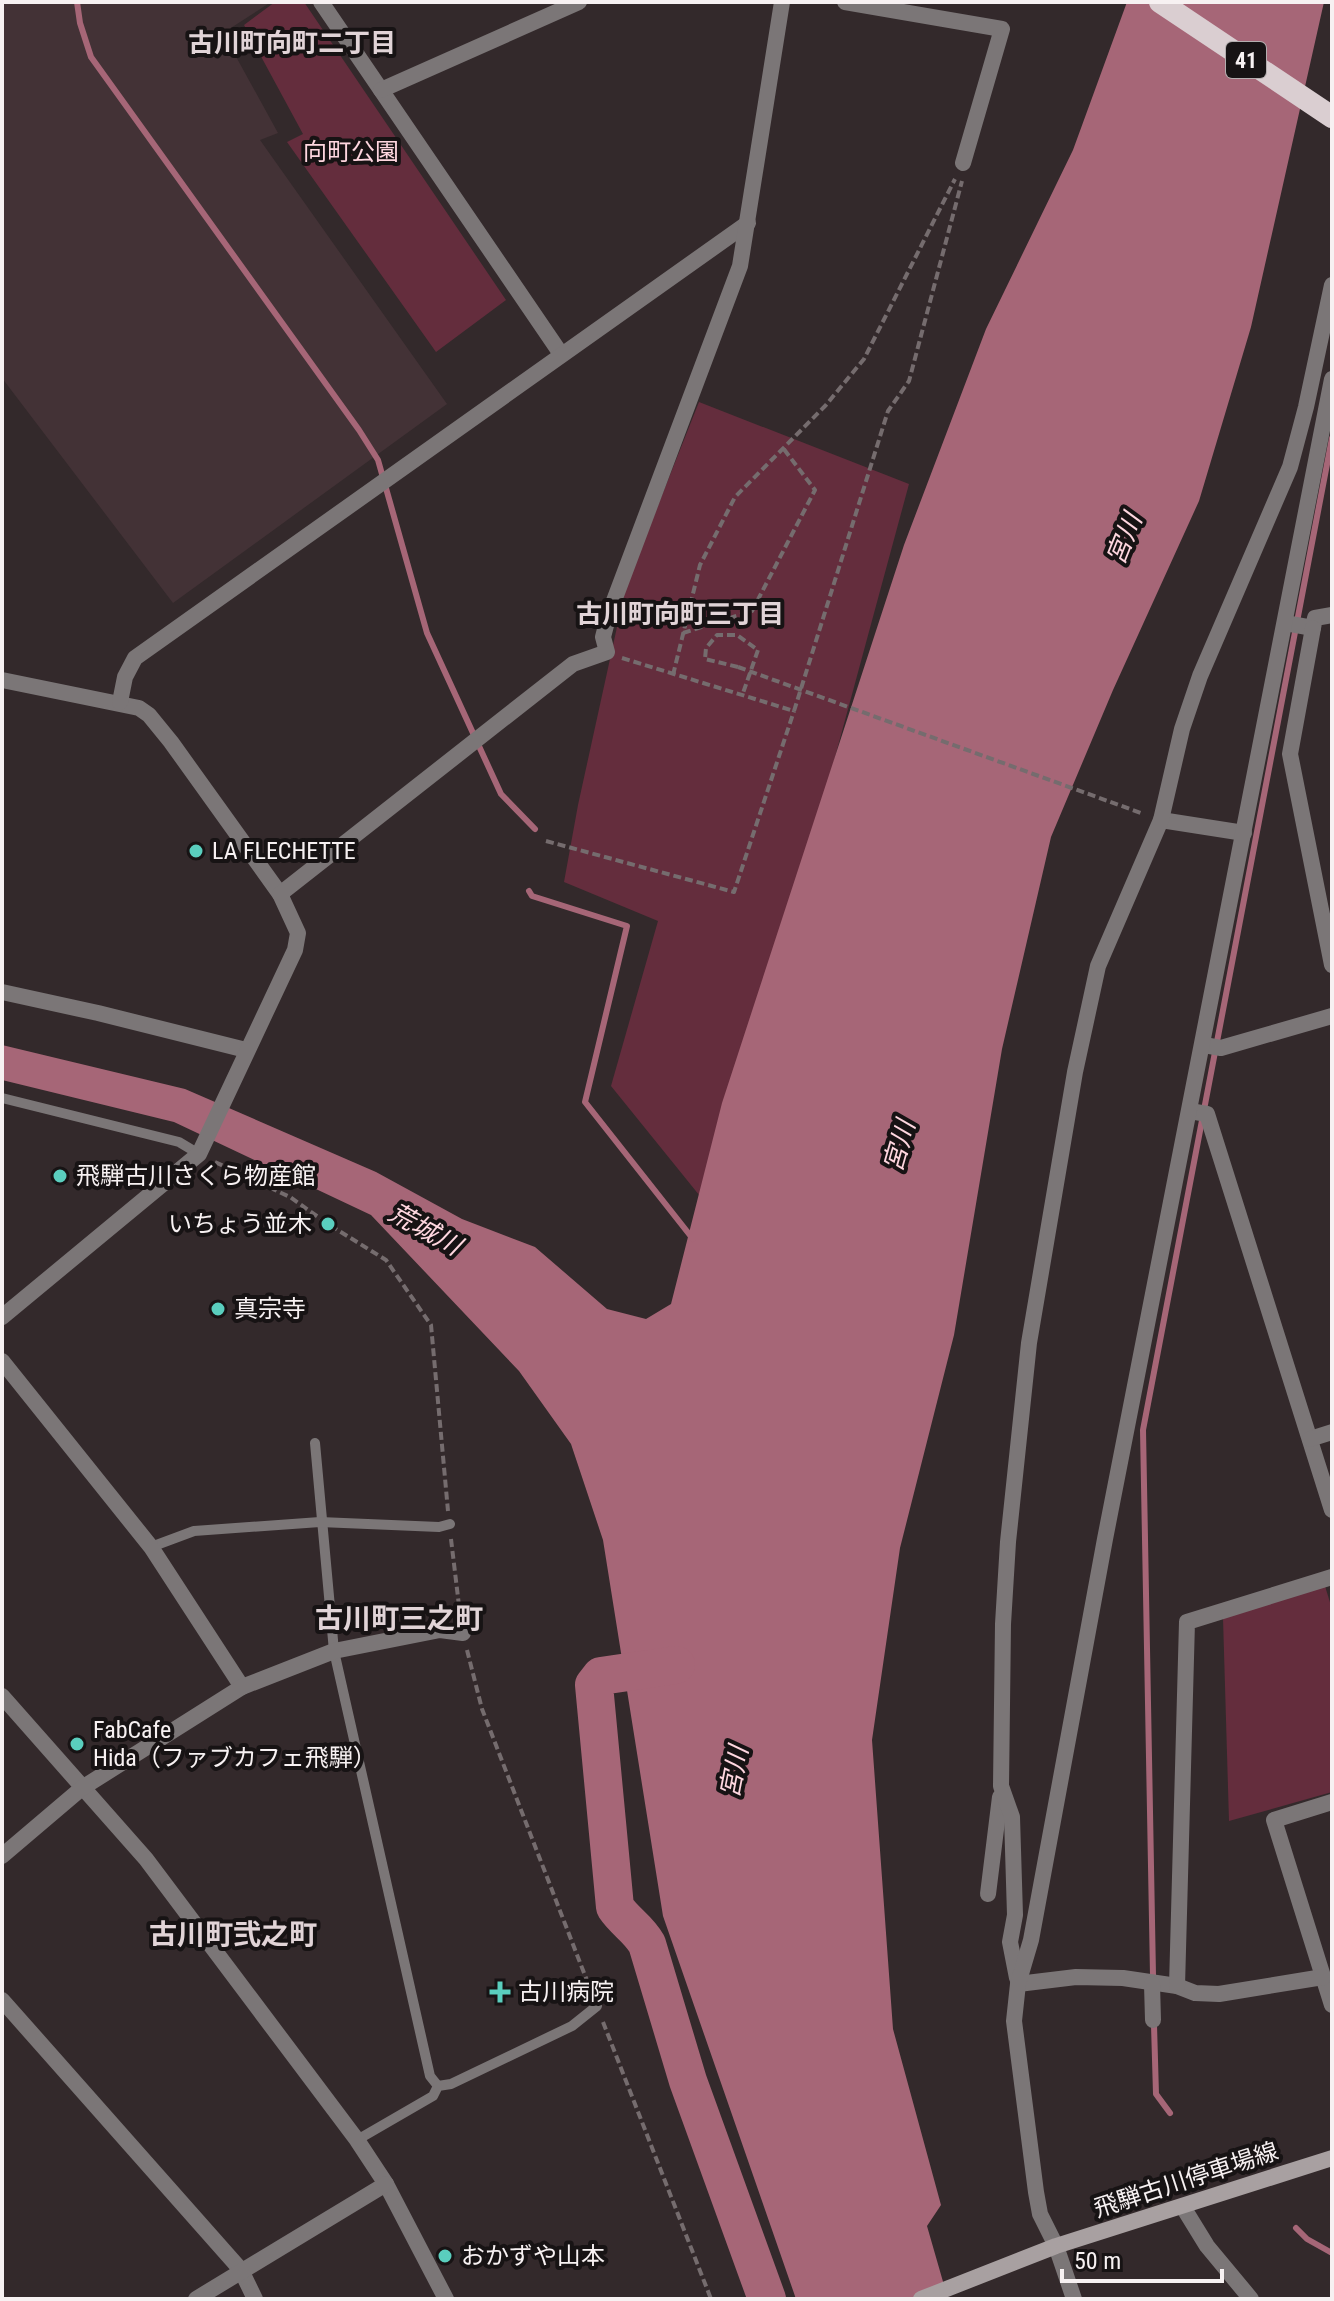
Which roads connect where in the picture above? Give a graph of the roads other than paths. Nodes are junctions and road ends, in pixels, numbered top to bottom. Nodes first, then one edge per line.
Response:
1 (321, 2) edge
2 (579, 2) edge
3 (782, 2) edge
4 (1160, 2) edge
5 (857, 3) edge
6 (546, 8) edge
7 (381, 90) junction
8 (1332, 117) edge
9 (963, 163) road end
10 (748, 223) junction
11 (1332, 285) edge
12 (561, 354) junction
13 (1332, 379) edge
14 (1332, 615) edge
15 (1298, 625) junction
16 (2, 680) edge
17 (120, 702) junction
18 (1161, 820) junction
19 (1244, 833) junction
20 (280, 894) junction
21 (1332, 965) edge
22 (2, 992) edge
23 (1332, 1016) edge
24 (1211, 1047) junction
25 (244, 1055) junction
26 (2, 1098) edge
27 (1198, 1112) junction
28 (199, 1154) junction
29 (2, 1317) edge
30 (2, 1361) edge
31 (1332, 1432) edge
32 (1310, 1439) junction
33 (315, 1443) dead end
34 (1332, 1510) edge
35 (320, 1522) junction
36 (450, 1524) road end
37 (151, 1547) junction
38 (1332, 1577) edge
39 (463, 1633) road end
40 (334, 1651) junction
41 (242, 1687) junction
42 (2, 1696) edge
43 (1001, 1786) junction
44 (82, 1788) junction
45 (1332, 1802) edge
46 (2, 1856) edge
47 (988, 1894) dead end
48 (1323, 1977) junction
49 (1018, 1984) junction
50 (1152, 1984) junction
51 (1177, 1986) junction
52 (2, 2000) edge
53 (1332, 2005) edge
54 (597, 2006) road end
55 (1153, 2020) dead end
56 (438, 2086) junction
57 (357, 2140) junction
58 (1332, 2158) edge
59 (386, 2184) junction
60 (1183, 2207) junction
61 (1049, 2249) junction
62 (241, 2270) junction
63 (196, 2299) edge
64 (255, 2299) edge
65 (446, 2299) edge
66 (921, 2299) edge
67 (1074, 2299) edge
68 (1251, 2299) edge

1 - 7 street
2 - 6 street
3 - 10 street
4 - 8 highway, 41
5 - 9 street
6 - 7 street
7 - 12 street
10 - 12 street
10 - 20 street
11 - 18 street
12 - 17 street
13 - 15 street
14 - 15 street
15 - 19 street
15 - 21 street
16 - 17 street
17 - 20 street
18 - 19 street
18 - 43 street
19 - 24 street
20 - 25 street
22 - 25 street
23 - 24 street
24 - 27 street
25 - 28 street
26 - 28 lane
27 - 32 street
27 - 49 street
28 - 29 street
30 - 37 street
31 - 32 street
32 - 34 street
33 - 35 lane
35 - 36 lane
35 - 37 lane
35 - 40 lane
37 - 41 street
38 - 51 street
39 - 40 street
40 - 41 street
40 - 56 lane
41 - 44 street
42 - 44 street
43 - 47 street
43 - 49 street
44 - 46 street
44 - 57 street
45 - 48 street
48 - 51 street
48 - 53 street
49 - 50 street
49 - 61 street
50 - 51 street
50 - 55 street
52 - 62 street
54 - 56 lane
56 - 57 lane
57 - 59 street
58 - 60 main road, 飛騨古川停車場線
59 - 62 street
59 - 65 street
60 - 61 main road, 飛騨古川停車場線
60 - 68 street
61 - 66 main road, 飛騨古川停車場線
61 - 67 street
62 - 63 street
62 - 64 street

